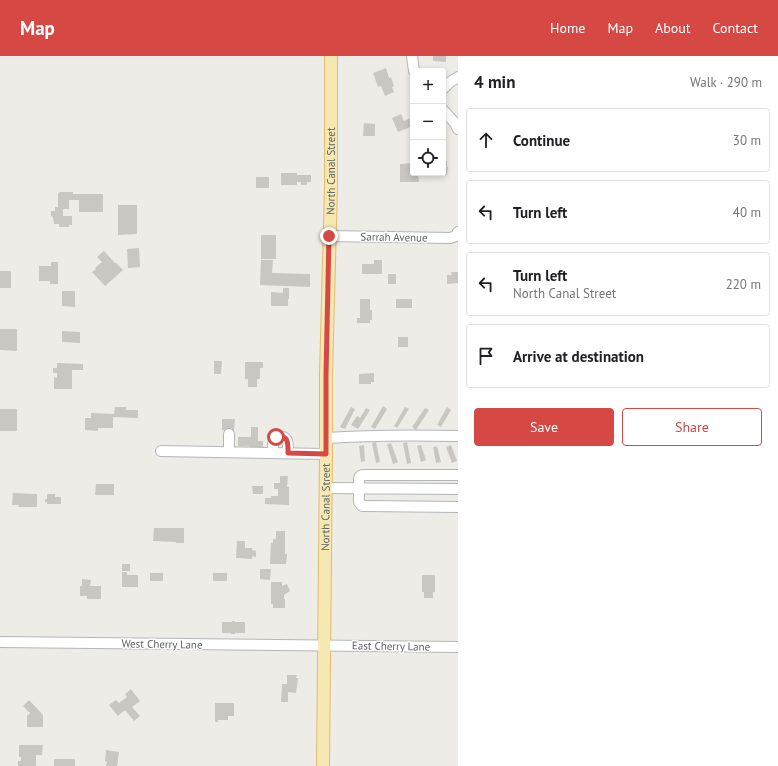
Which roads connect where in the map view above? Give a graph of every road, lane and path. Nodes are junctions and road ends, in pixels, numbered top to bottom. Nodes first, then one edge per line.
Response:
1 (331, 56) edge
2 (412, 56) edge
3 (414, 68) edge
4 (458, 77) edge
5 (446, 86) edge
6 (446, 113) edge
7 (458, 129) edge
8 (458, 233) edge
9 (329, 236) junction
10 (229, 434) dead end
11 (458, 436) edge
12 (326, 438) junction
13 (162, 451) dead end
14 (229, 452) junction
15 (273, 453) junction
16 (288, 453) junction
17 (326, 454) junction
18 (458, 475) edge
19 (326, 488) junction
20 (359, 488) junction
21 (458, 489) edge
22 (458, 507) edge
23 (0, 642) edge
24 (325, 645) junction
25 (458, 647) edge
26 (323, 766) edge

1 - 9 main road, North Canal Street
2 - 3 street
4 - 5 street
6 - 7 street
8 - 9 street, Sarrah Avenue
9 - 12 main road, North Canal Street
10 - 14 street
11 - 12 street
12 - 17 main road, North Canal Street
13 - 14 street
14 - 15 street
15 - 16 street
15 - 16 street
16 - 17 street
17 - 19 main road, North Canal Street
18 - 20 street
19 - 20 street
19 - 24 main road, North Canal Street
20 - 21 street
20 - 22 street
23 - 24 street, West Cherry Lane
24 - 25 street, East Cherry Lane
24 - 26 main road, North Canal Street

